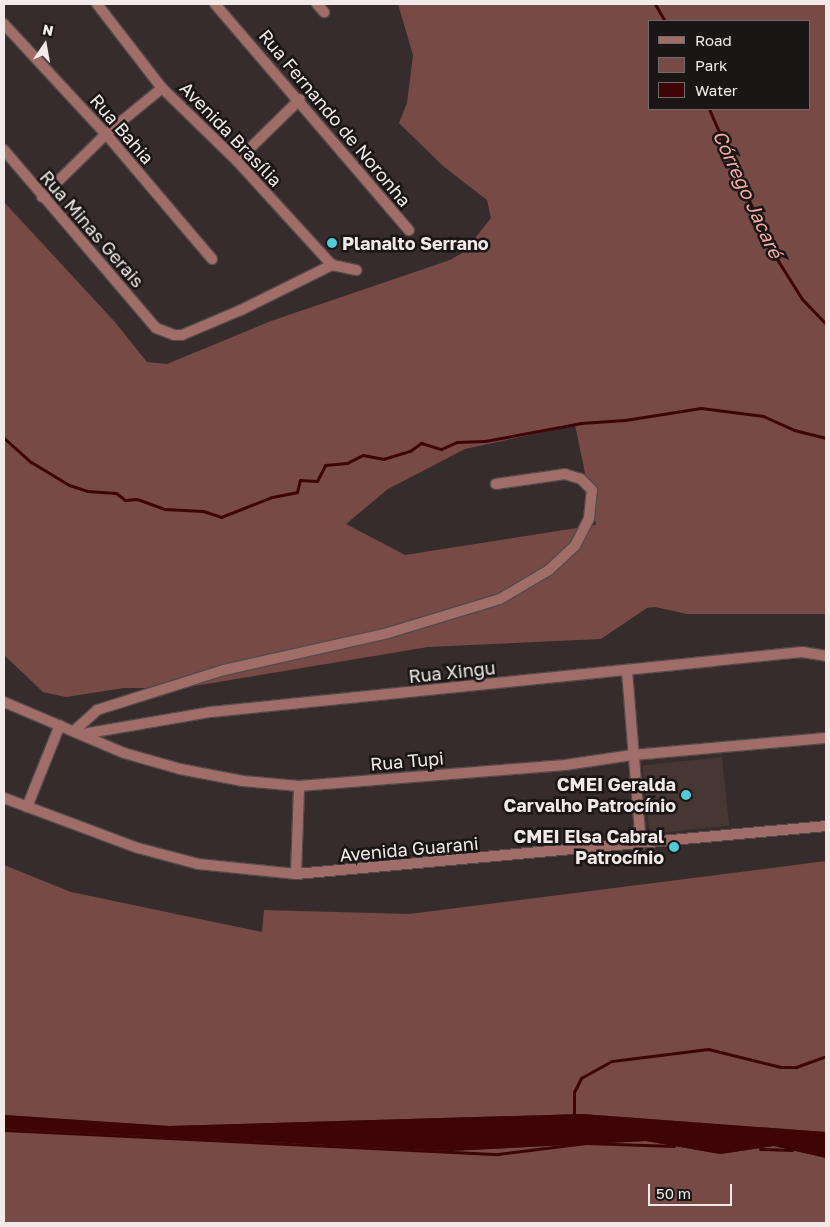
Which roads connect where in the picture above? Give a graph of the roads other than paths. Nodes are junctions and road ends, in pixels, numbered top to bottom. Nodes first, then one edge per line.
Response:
1 (96, 4) edge
2 (215, 4) edge
3 (317, 4) edge
4 (324, 12) dead end
5 (4, 24) edge
6 (162, 88) junction
7 (300, 99) junction
8 (106, 134) junction
9 (4, 150) edge
10 (237, 161) junction
11 (42, 197) junction
12 (409, 230) dead end
13 (212, 259) dead end
14 (332, 265) junction
15 (356, 270) dead end
16 (496, 484) dead end
17 (826, 656) edge
18 (627, 671) junction
19 (4, 702) edge
20 (60, 725) junction
21 (78, 732) junction
22 (826, 738) edge
23 (632, 755) junction
24 (299, 786) junction
25 (4, 798) edge
26 (27, 807) junction
27 (826, 826) edge
28 (641, 844) junction
29 (296, 874) junction

1 - 6 street, Avenida Brasília
2 - 7 street, Rua Fernando de Noronha
3 - 4 street
5 - 8 street, Rua Bahia
6 - 8 street
6 - 10 street, Avenida Brasília
7 - 10 street
7 - 12 street, Rua Fernando de Noronha
8 - 11 street
8 - 13 street, Rua Bahia
9 - 11 street, Rua Minas Gerais
10 - 14 street, Avenida Brasília
11 - 14 street, Rua Minas Gerais
14 - 15 street
16 - 21 street
17 - 18 street, Rua Xingu
18 - 21 street, Rua Xingu
18 - 23 street
19 - 20 street, Rua Tupi
20 - 21 street, Rua Tupi
20 - 26 street
21 - 24 street, Rua Tupi
22 - 23 street, Rua Tupi
23 - 24 street, Rua Tupi
23 - 28 street
24 - 29 street
25 - 26 street, Avenida Guarani
26 - 29 street, Avenida Guarani
27 - 28 street, Avenida Guarani
28 - 29 street, Avenida Guarani

